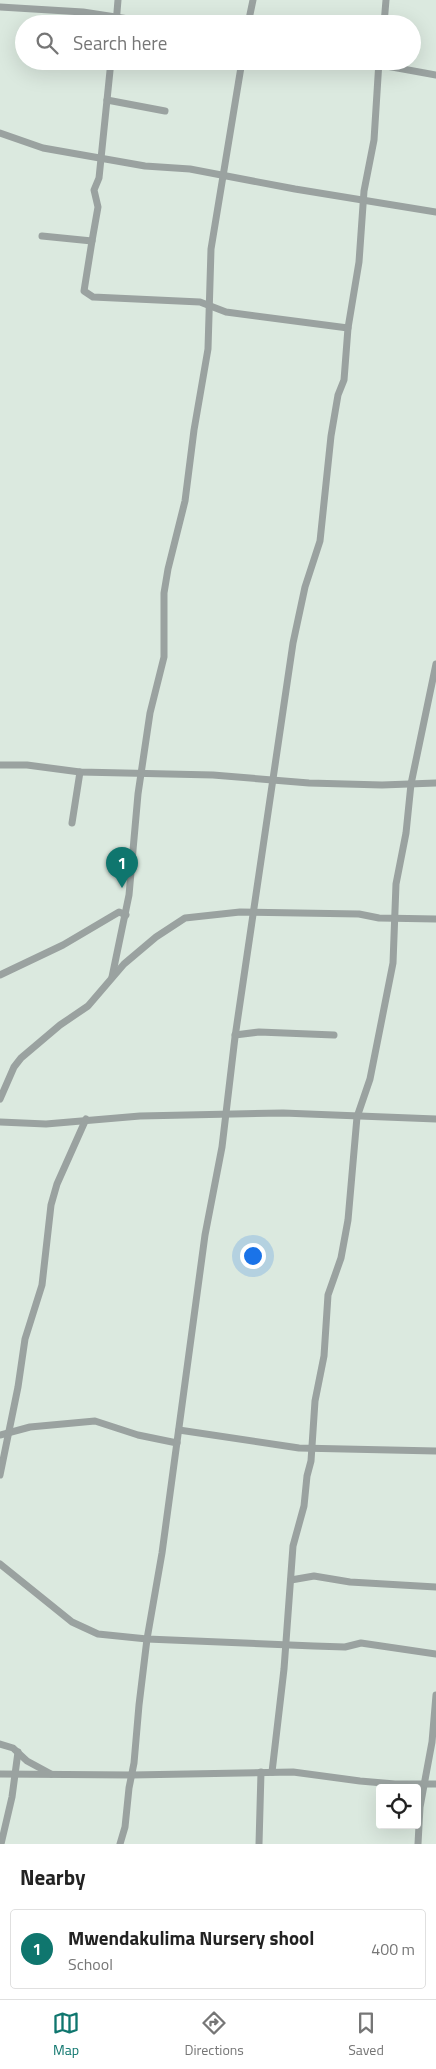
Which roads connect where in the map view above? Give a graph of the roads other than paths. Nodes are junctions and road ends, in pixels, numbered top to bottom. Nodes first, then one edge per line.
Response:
1 (118, 0) edge
2 (253, 0) edge
3 (386, 0) edge
4 (0, 7) edge
5 (85, 15) edge
6 (116, 15) edge
7 (250, 15) edge
8 (385, 15) edge
9 (110, 70) edge
10 (241, 70) edge
11 (378, 70) edge
12 (412, 70) edge
13 (436, 75) edge
14 (106, 100) junction
15 (165, 111) dead end
16 (0, 133) edge
17 (101, 157) junction
18 (223, 176) junction
19 (363, 200) junction
20 (436, 212) edge
21 (42, 236) dead end
22 (92, 241) junction
23 (210, 307) junction
24 (348, 328) junction
25 (436, 664) edge
26 (0, 765) edge
27 (80, 772) junction
28 (141, 773) junction
29 (274, 779) junction
30 (436, 783) edge
31 (411, 784) junction
32 (72, 823) dead end
33 (254, 912) junction
34 (126, 914) junction
35 (394, 917) junction
36 (436, 919) edge
37 (0, 975) edge
38 (112, 977) junction
39 (236, 1035) junction
40 (334, 1035) dead end
41 (0, 1099) edge
42 (226, 1116) junction
43 (357, 1117) junction
44 (86, 1119) junction
45 (436, 1119) edge
46 (0, 1122) edge
47 (179, 1430) junction
48 (10, 1431) junction
49 (0, 1435) edge
50 (177, 1443) junction
51 (312, 1448) junction
52 (436, 1451) edge
53 (0, 1475) edge
54 (0, 1564) edge
55 (291, 1580) junction
56 (436, 1587) edge
57 (147, 1639) junction
58 (286, 1645) junction
59 (436, 1654) edge
60 (436, 1695) edge
61 (0, 1744) edge
62 (18, 1752) junction
63 (261, 1772) junction
64 (272, 1772) junction
65 (0, 1774) edge
66 (15, 1774) junction
67 (51, 1775) junction
68 (132, 1775) junction
69 (426, 1783) junction
70 (436, 1784) edge
71 (1, 1844) edge
72 (120, 1844) edge
73 (259, 1844) edge
74 (418, 1844) edge

1 - 6 street
2 - 7 street
3 - 8 street
4 - 5 street
9 - 14 street
10 - 18 street
11 - 19 street
12 - 13 street
14 - 15 street
14 - 17 street
16 - 17 street
17 - 18 street
17 - 22 street
18 - 19 street
18 - 23 street
19 - 20 street
19 - 24 street
21 - 22 street
22 - 23 street
23 - 24 street
23 - 28 street
24 - 29 street
25 - 31 street
26 - 27 street
27 - 28 street
27 - 32 street
28 - 29 street
28 - 34 street
29 - 31 street
29 - 33 street
30 - 31 street
31 - 35 street
33 - 35 street
33 - 38 street
33 - 39 street
34 - 37 street
34 - 38 street
35 - 36 street
35 - 43 street
38 - 41 street
39 - 40 street
39 - 42 street
42 - 43 street
42 - 44 street
42 - 47 street
43 - 45 street
43 - 51 street
44 - 46 street
44 - 48 street
47 - 50 street
47 - 51 street
48 - 49 street
48 - 50 street
48 - 53 street
50 - 57 street
51 - 52 street
51 - 55 street
54 - 57 street
55 - 56 street
55 - 58 street
57 - 58 street
57 - 68 street
58 - 59 street
58 - 64 street
60 - 69 street
61 - 62 street
62 - 66 street
62 - 67 street
63 - 64 street
63 - 68 street
63 - 73 street
64 - 69 street
65 - 66 street
66 - 67 street
66 - 71 street
67 - 68 street
68 - 72 street
69 - 70 street
69 - 74 street

